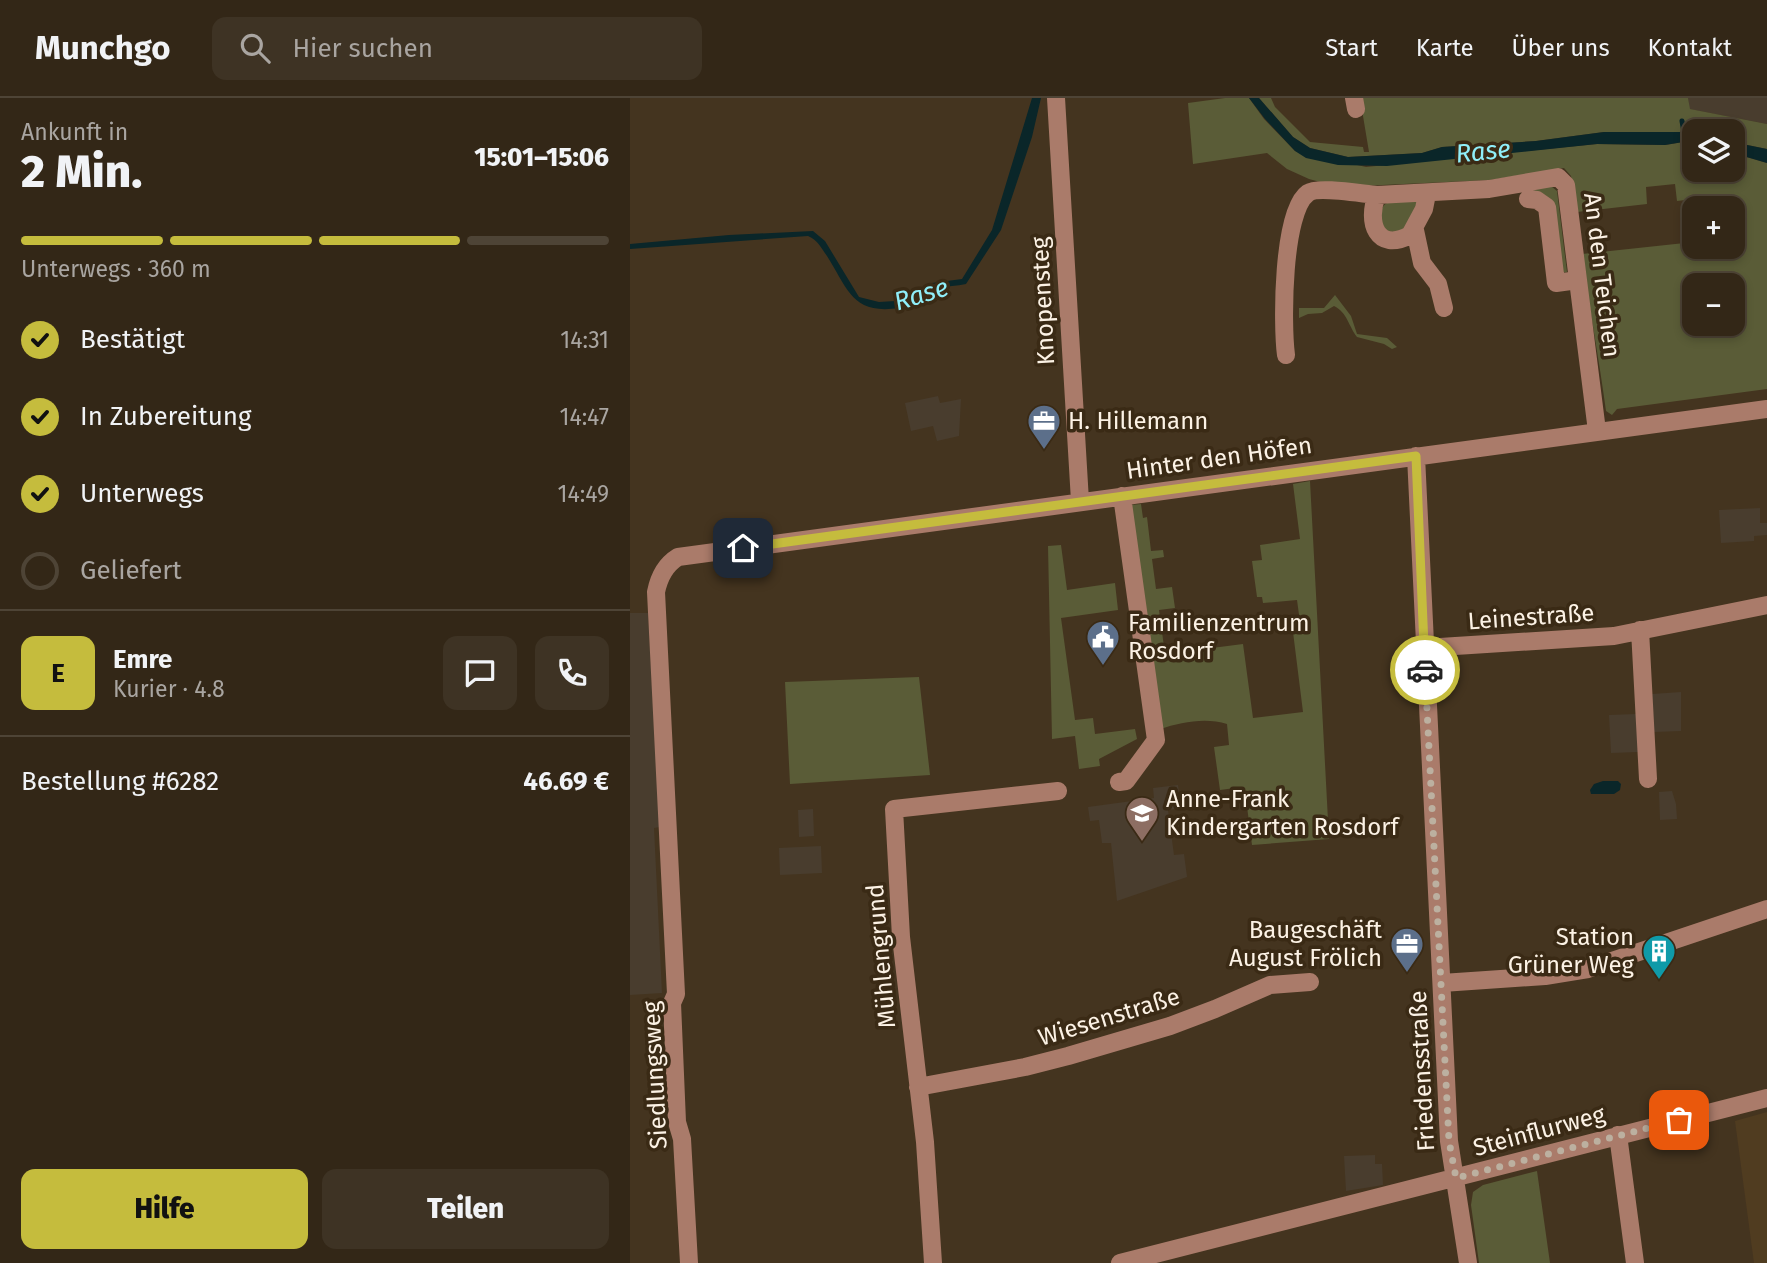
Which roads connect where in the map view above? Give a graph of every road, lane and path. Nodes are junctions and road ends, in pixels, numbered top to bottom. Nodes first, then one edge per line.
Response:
1 (1056, 98) edge
2 (1427, 194) junction
3 (1377, 195) junction
4 (1528, 199) dead end
5 (1415, 230) junction
6 (1578, 280) junction
7 (1444, 308) dead end
8 (1286, 355) dead end
9 (1767, 409) edge
10 (1597, 431) junction
11 (1416, 456) junction
12 (1122, 496) junction
13 (1080, 501) junction
14 (678, 557) joint
15 (1767, 605) edge
16 (1640, 630) junction
17 (1424, 648) junction
18 (1648, 779) dead end
19 (1119, 782) dead end
20 (1058, 791) dead end
21 (1767, 909) edge
22 (1310, 982) dead end
23 (1442, 983) junction
24 (918, 1087) junction
25 (1767, 1098) edge
26 (1618, 1135) junction
27 (1456, 1178) junction
28 (689, 1263) edge
29 (933, 1263) edge
30 (1120, 1263) edge
31 (1468, 1263) edge
32 (1636, 1263) edge

1 - 13 street, Knopensteg
2 - 3 street, An den Teichen
2 - 5 street
2 - 6 street, An den Teichen
3 - 5 street
3 - 8 street, An den Teichen
4 - 6 street
5 - 7 street
6 - 10 street, An den Teichen
9 - 10 street, Hinter den Höfen
10 - 11 street, Hinter den Höfen
11 - 12 street, Hinter den Höfen
11 - 17 street, Friedensstraße
12 - 13 street, Hinter den Höfen
12 - 19 street
13 - 14 street, Hinter den Höfen
14 - 28 street, Siedlungsweg
15 - 16 street, Leinestraße
16 - 17 street, Leinestraße
16 - 18 street
17 - 23 street, Friedensstraße
20 - 24 street, Mühlengrund
21 - 23 street
22 - 24 street, Wiesenstraße
23 - 27 street, Friedensstraße
24 - 29 street, Mühlengrund
25 - 26 street, Steinflurweg
26 - 27 street, Steinflurweg
26 - 32 street
27 - 30 street, Steinflurweg
27 - 31 street, Friedensstraße

